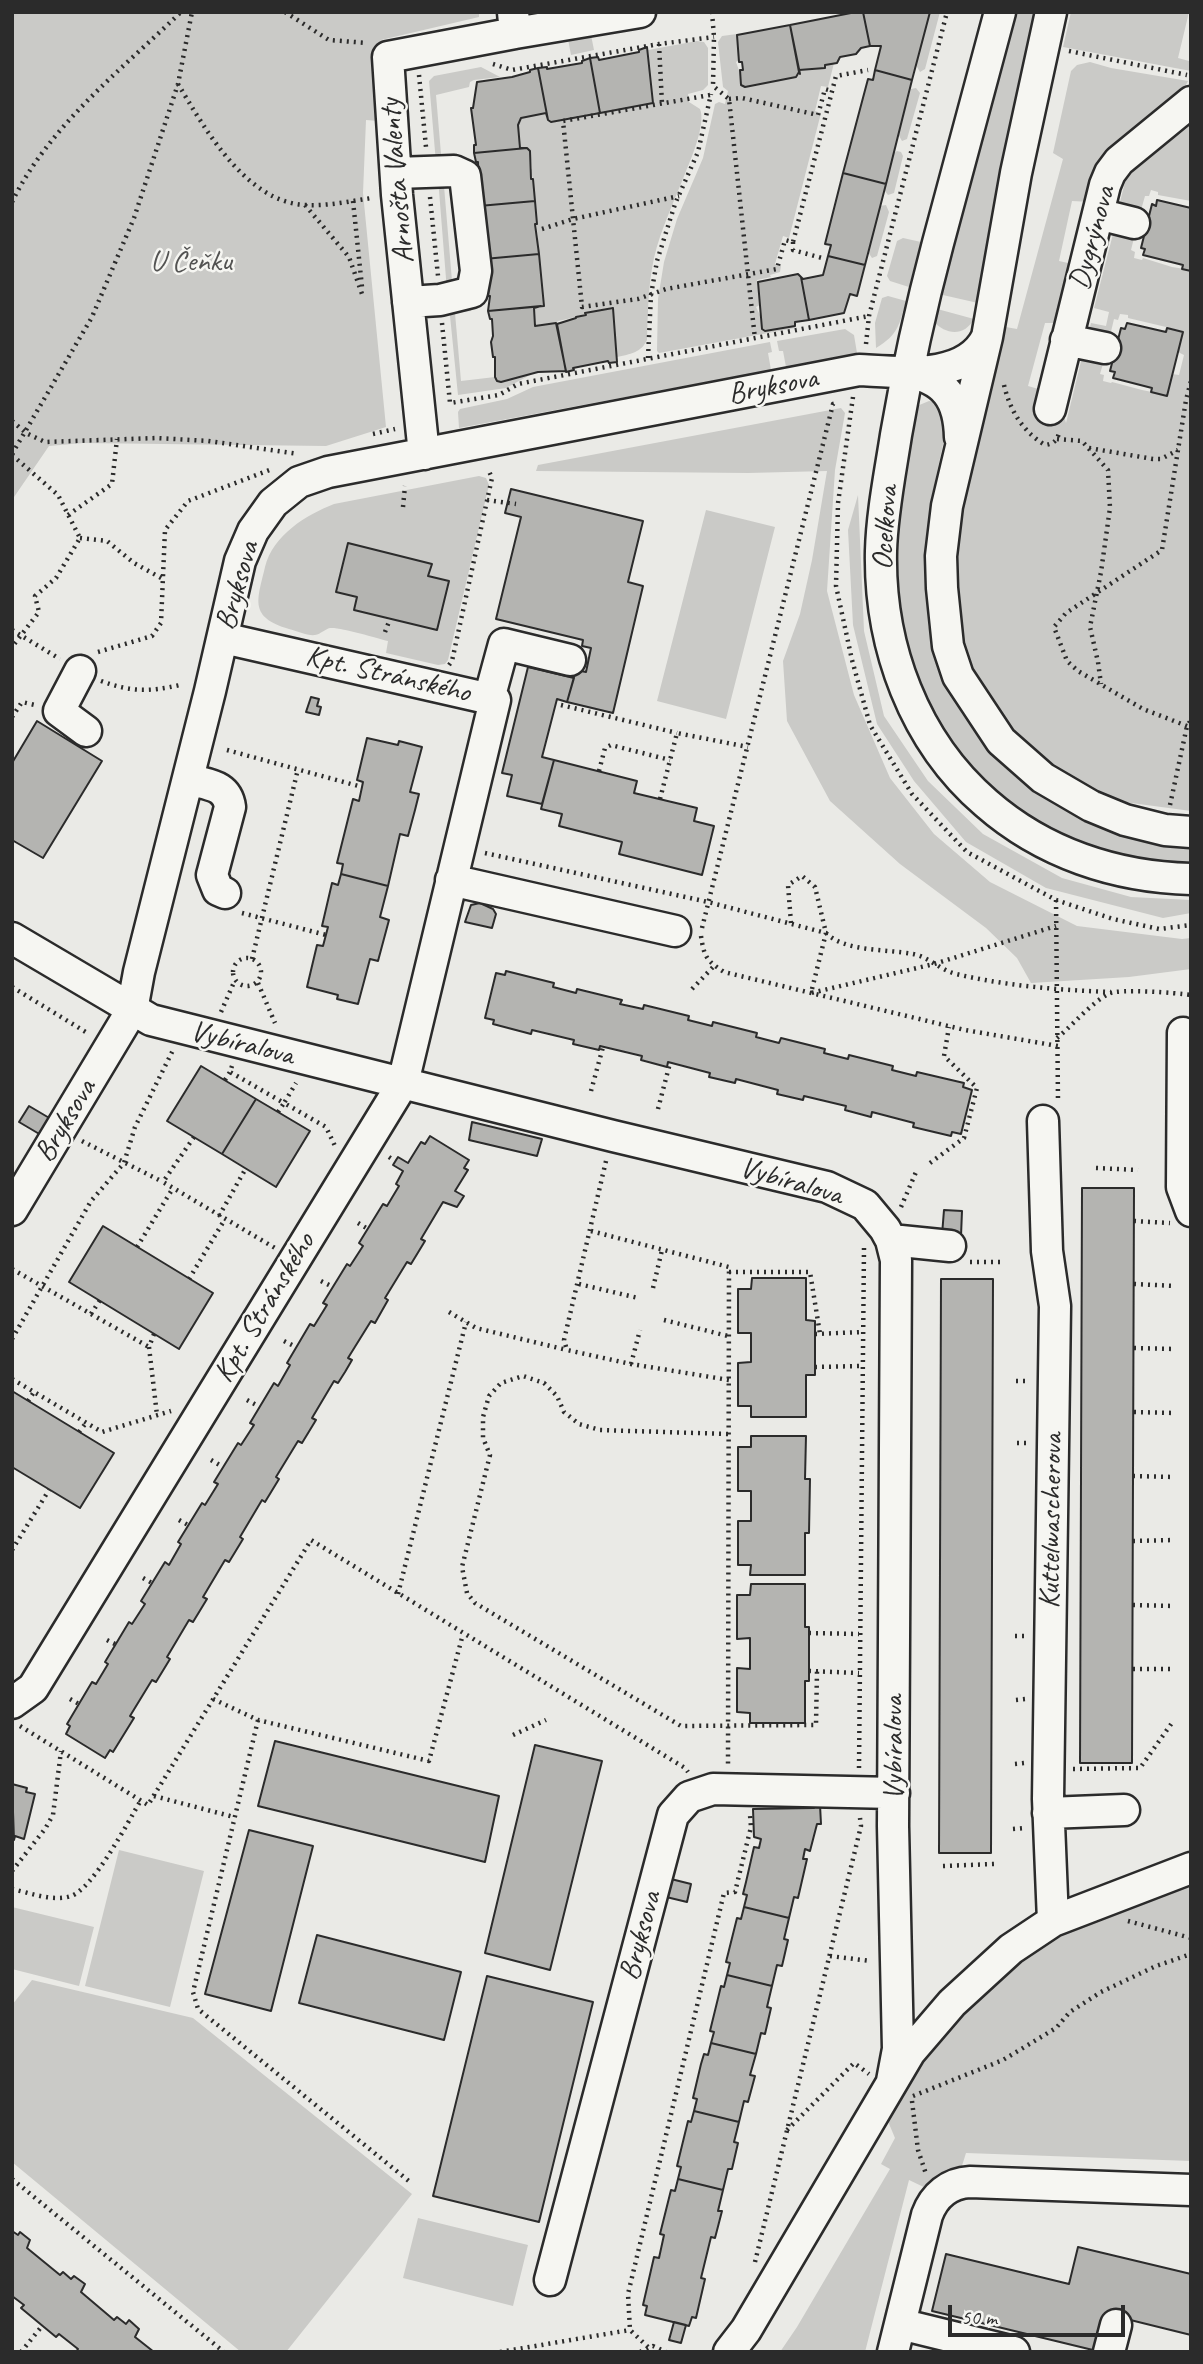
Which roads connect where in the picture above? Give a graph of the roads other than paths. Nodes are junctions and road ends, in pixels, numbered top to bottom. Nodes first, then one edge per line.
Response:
1 (640, 12) edge
2 (1000, 12) edge
3 (1051, 12) edge
4 (514, 23) edge
5 (1191, 102) edge
6 (396, 184) junction
7 (1098, 215) junction
8 (1134, 223) dead end
9 (408, 302) junction
10 (987, 337) junction
11 (1066, 340) junction
12 (1105, 348) dead end
13 (907, 372) junction
14 (1050, 409) dead end
15 (424, 454) junction
16 (958, 458) junction
17 (223, 638) junction
18 (570, 660) dead end
19 (80, 671) road end
20 (489, 699) junction
21 (86, 731) dead end
22 (188, 779) junction
23 (1178, 831) edge
24 (1191, 879) edge
25 (451, 880) junction
26 (225, 893) dead end
27 (675, 931) dead end
28 (12, 938) edge
29 (132, 1010) junction
30 (1183, 1032) dead end
31 (402, 1083) junction
32 (1051, 1115) road end
33 (12, 1210) edge
34 (1181, 1217) edge
35 (878, 1243) junction
36 (958, 1254) road end
37 (14, 1714) edge
38 (894, 1793) junction
39 (1124, 1810) dead end
40 (1037, 1821) junction
41 (1191, 1868) edge
42 (1053, 1921) junction
43 (896, 1968) junction
44 (952, 2003) junction
45 (890, 2084) junction
46 (1191, 2190) edge
47 (550, 2280) dead end
48 (897, 2338) edge
49 (729, 2352) edge
50 (1014, 2352) edge

1 - 4 street, Arnošta Valenty
2 - 13 street, Ocelkova
3 - 10 street, Ocelkova
4 - 6 street, Arnošta Valenty
5 - 7 street, Dygrýnova
6 - 9 street, Arnošta Valenty
6 - 9 street
7 - 8 street
7 - 11 street, Dygrýnova
9 - 15 street, Arnošta Valenty
10 - 13 street, Bryksova
10 - 16 street, Ocelkova
11 - 12 street
11 - 14 street, Dygrýnova
13 - 15 street, Bryksova
13 - 16 street
13 - 24 street, Ocelkova
15 - 17 street, Bryksova
16 - 23 street, Ocelkova
17 - 20 street, Kpt. Stránského
17 - 22 street, Bryksova
18 - 20 street
19 - 21 street
20 - 25 street, Kpt. Stránského
22 - 26 street
22 - 29 street, Bryksova
25 - 27 street
25 - 31 street, Kpt. Stránského
28 - 29 street, Vybíralova
29 - 31 street, Vybíralova
29 - 33 street, Bryksova
30 - 34 street
31 - 35 street, Vybíralova
31 - 37 street, Kpt. Stránského
32 - 40 street, Kuttelwascherova
35 - 36 street
35 - 38 street, Vybíralova
38 - 43 street, Vybíralova
38 - 47 street, Bryksova
39 - 40 street
40 - 42 street, Kuttelwascherova
41 - 42 street
42 - 44 street
43 - 44 street
43 - 45 street, Vybíralova
44 - 45 street
45 - 49 street
46 - 48 street
48 - 50 street

